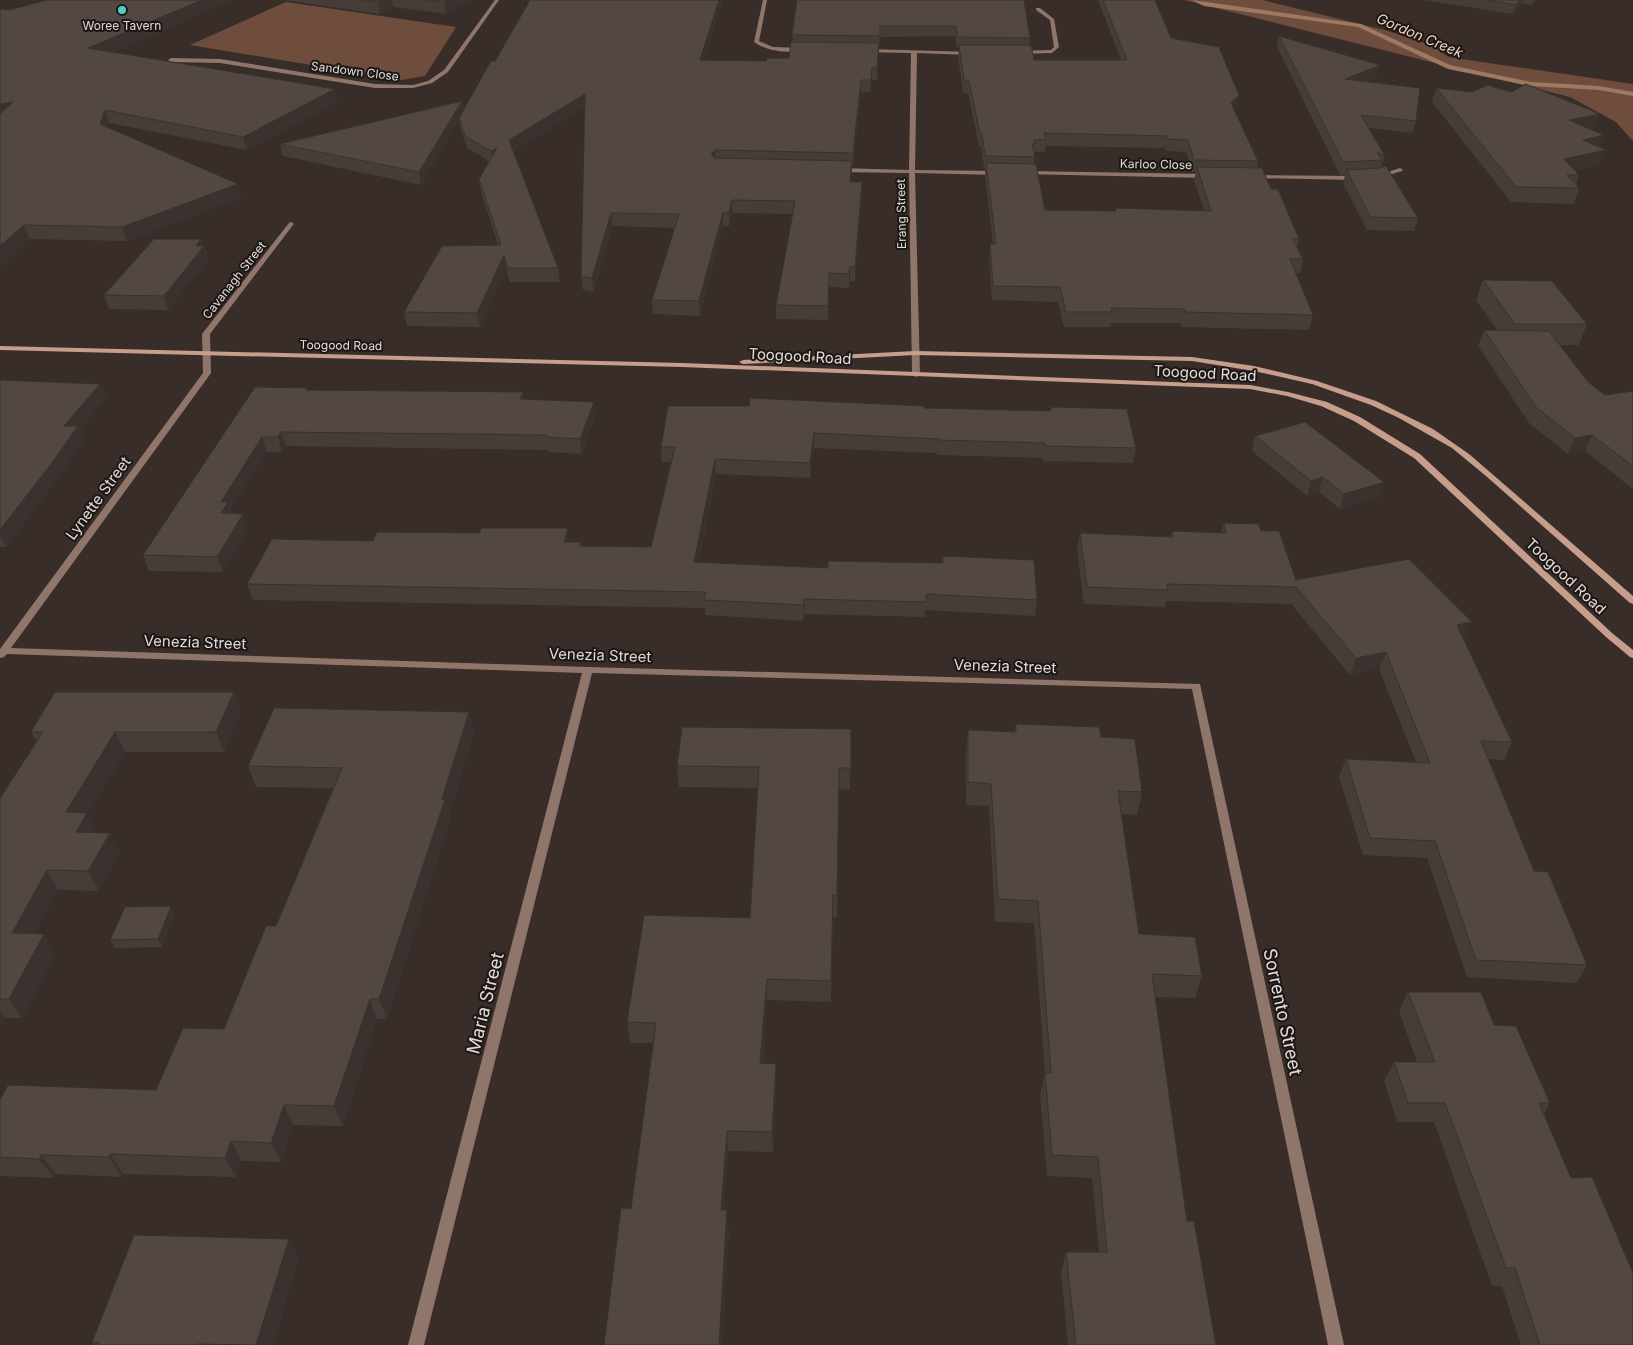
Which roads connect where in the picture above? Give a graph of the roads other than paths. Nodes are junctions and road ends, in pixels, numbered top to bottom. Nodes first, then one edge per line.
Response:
1 (497, 0) edge
2 (765, 0) edge
3 (1038, 9) dead end
4 (811, 50) edge
5 (858, 51) edge
6 (914, 52) junction
7 (973, 52) edge
8 (1013, 53) edge
9 (171, 60) edge
10 (833, 170) edge
11 (1400, 170) dead end
12 (912, 171) junction
13 (1001, 173) edge
14 (1021, 173) edge
15 (1219, 177) edge
16 (1249, 177) edge
17 (1375, 177) edge
18 (1366, 178) edge
19 (291, 224) dead end
20 (0, 348) edge
21 (205, 353) junction
22 (915, 353) junction
23 (682, 365) junction
24 (916, 376) junction
25 (1633, 601) edge
26 (2, 653) edge
27 (1633, 655) edge
28 (588, 670) junction
29 (1196, 686) joint
30 (416, 1345) edge
31 (1336, 1345) edge

1 - 9 street, Sandown Close
2 - 4 street
3 - 8 street
5 - 6 street
6 - 7 street
6 - 12 street, Erang Street
10 - 12 street
11 - 17 street
12 - 13 street
12 - 22 street, Erang Street
14 - 15 street, Karloo Close
16 - 18 street
19 - 21 street, Cavanagh Street
20 - 21 street, Toogood Road
21 - 23 street, Toogood Road
21 - 26 street, Lynette Street
22 - 23 street, Toogood Road
22 - 24 street, Erang Street
22 - 25 street, Toogood Road
23 - 24 street, Toogood Road
24 - 27 street, Toogood Road
26 - 28 street, Venezia Street
28 - 29 street, Venezia Street
28 - 30 street, Maria Street
29 - 31 street, Sorrento Street

